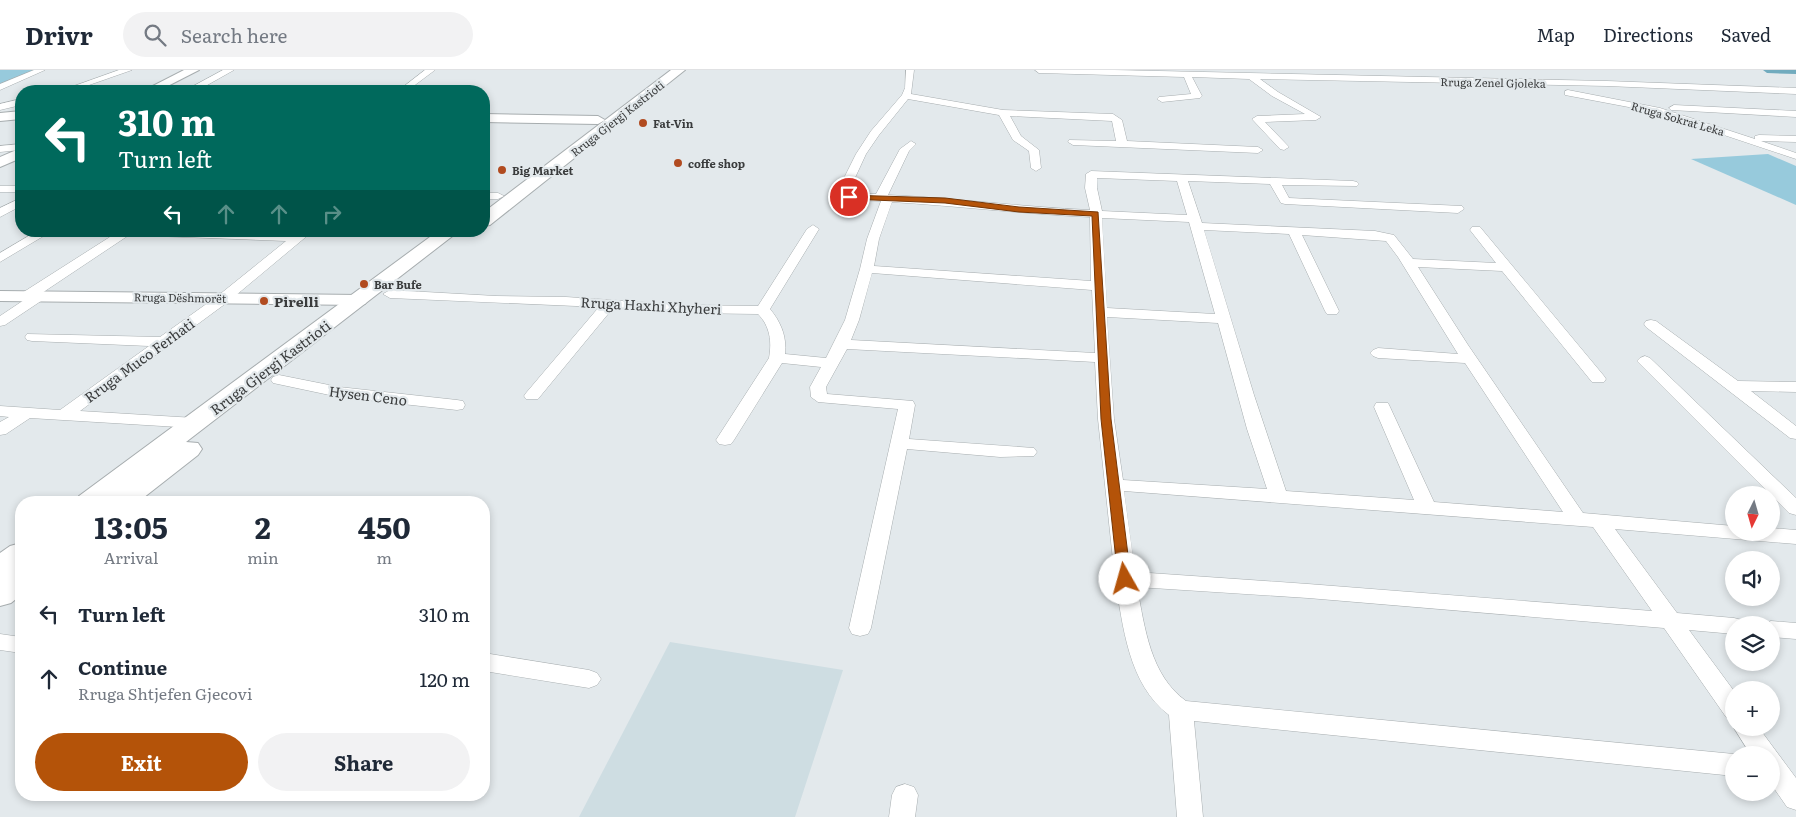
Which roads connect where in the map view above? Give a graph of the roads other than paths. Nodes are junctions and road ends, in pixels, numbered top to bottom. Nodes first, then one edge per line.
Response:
1 (41, 70) edge
2 (128, 70) edge
3 (193, 70) edge
4 (230, 70) edge
5 (431, 70) edge
6 (664, 70) edge
7 (679, 70) edge
8 (910, 70) edge
9 (1039, 70) edge
10 (1455, 70) edge
11 (1187, 75) junction
12 (1252, 77) junction
13 (1457, 82) junction
14 (1498, 82) junction
15 (82, 85) edge
16 (162, 85) edge
17 (198, 85) edge
18 (410, 85) edge
19 (0, 87) edge
20 (1796, 91) edge
21 (906, 96) junction
22 (1162, 99) dead end
23 (15, 103) edge
24 (1641, 106) junction
25 (0, 107) edge
26 (1003, 114) junction
27 (1796, 114) edge
28 (15, 116) edge
29 (0, 117) edge
30 (490, 118) edge
31 (598, 120) junction
32 (1745, 138) junction
33 (1796, 139) edge
34 (1074, 142) dead end
35 (911, 144) dead end
36 (1122, 144) junction
37 (1284, 147) dead end
38 (15, 148) edge
39 (0, 149) edge
40 (1258, 150) dead end
41 (15, 155) edge
42 (1796, 156) edge
43 (0, 162) edge
44 (1036, 168) dead end
45 (1181, 177) junction
46 (1274, 181) junction
47 (1353, 184) dead end
48 (0, 189) edge
49 (15, 189) edge
50 (491, 196) edge
51 (884, 198) junction
52 (15, 204) edge
53 (1458, 209) dead end
54 (0, 213) edge
55 (1095, 214) junction
56 (490, 216) edge
57 (1195, 222) junction
58 (813, 229) dead end
59 (1476, 230) dead end
60 (1294, 232) junction
61 (36, 237) edge
62 (119, 237) edge
63 (300, 237) edge
64 (442, 237) edge
65 (462, 237) edge
66 (0, 258) edge
67 (1408, 263) junction
68 (1506, 267) junction
69 (867, 269) junction
70 (1098, 286) junction
71 (390, 294) junction
72 (0, 296) edge
73 (33, 296) junction
74 (224, 298) junction
75 (359, 300) junction
76 (609, 304) junction
77 (762, 310) junction
78 (1332, 311) dead end
79 (1101, 312) junction
80 (1224, 319) junction
81 (0, 322) edge
82 (1652, 324) dead end
83 (32, 337) dead end
84 (163, 342) junction
85 (842, 344) junction
86 (1378, 353) dead end
87 (777, 358) junction
88 (1103, 358) junction
89 (1469, 359) junction
90 (1645, 360) dead end
91 (830, 364) junction
92 (1598, 379) dead end
93 (279, 380) junction
94 (1734, 386) junction
95 (1796, 387) edge
96 (532, 396) dead end
97 (457, 405) dead end
98 (1382, 407) dead end
99 (0, 410) edge
100 (27, 412) junction
101 (64, 415) junction
102 (194, 423) junction
103 (0, 430) edge
104 (1796, 434) edge
105 (725, 440) dead end
106 (898, 442) junction
107 (1028, 452) dead end
108 (1114, 485) junction
109 (97, 496) edge
110 (129, 496) edge
111 (1279, 496) junction
112 (1426, 506) junction
113 (1796, 508) edge
114 (1577, 519) junction
115 (1599, 521) junction
116 (1725, 531) edge
117 (1780, 536) edge
118 (1796, 537) edge
119 (15, 559) edge
120 (0, 570) edge
121 (1125, 579) junction
122 (15, 584) edge
123 (0, 595) edge
124 (1671, 621) junction
125 (1725, 625) edge
126 (860, 628) dead end
127 (1780, 630) edge
128 (1796, 631) edge
129 (0, 642) edge
130 (15, 645) edge
131 (490, 663) edge
132 (589, 678) dead end
133 (1725, 697) edge
134 (1181, 710) junction
135 (1752, 736) edge
136 (1760, 746) edge
137 (1725, 764) edge
138 (1780, 773) edge
139 (1796, 799) edge
140 (1190, 817) edge

1 - 19 street
2 - 15 street
3 - 16 main road
4 - 17 street
5 - 18 street
6 - 31 main road, Rruga Gjergj Kastrioti
7 - 56 main road, Rruga Gjergj Kastrioti
8 - 21 street
9 - 11 street, Rruga Zenel Gjoleka
10 - 13 street
11 - 12 street, Rruga Zenel Gjoleka
11 - 22 street
12 - 13 street, Rruga Zenel Gjoleka
12 - 37 street
13 - 14 street, Rruga Zenel Gjoleka
14 - 20 street, Rruga Zenel Gjoleka
14 - 24 street, Rruga Sokrat Leka
21 - 26 street
21 - 51 street
23 - 25 street
24 - 27 street
24 - 32 street, Rruga Sokrat Leka
26 - 36 street
26 - 44 street
28 - 29 main road
30 - 31 main road
31 - 50 main road, Rruga Gjergj Kastrioti
32 - 33 street
32 - 42 street, Rruga Sokrat Leka
34 - 36 street
35 - 51 street
36 - 40 street
38 - 39 street
41 - 43 main road
45 - 46 street
45 - 55 street
45 - 57 street
46 - 47 street
46 - 53 street
48 - 49 street
51 - 55 street
51 - 69 street
52 - 54 street
55 - 57 street
55 - 70 street
57 - 60 street
57 - 80 street
58 - 77 street
59 - 68 street
60 - 67 street
60 - 78 street
61 - 66 street
62 - 73 street
63 - 74 street, Rruga Muco Ferhati
64 - 75 main road, Rruga Gjergj Kastrioti
65 - 71 main road, Rruga Gjergj Kastrioti
67 - 68 street
67 - 89 street
68 - 92 street
69 - 70 street
69 - 85 street
70 - 79 street
71 - 76 street, Rruga Haxhi Xhyheri
71 - 93 main road, Rruga Gjergj Kastrioti
72 - 73 street, Rruga Dëshmorët
73 - 74 street, Rruga Dëshmorët
73 - 81 street
74 - 75 street, Rruga Dëshmorët
74 - 84 street, Rruga Muco Ferhati
75 - 102 main road, Rruga Gjergj Kastrioti
76 - 77 street, Rruga Haxhi Xhyheri
76 - 96 street
77 - 87 street
79 - 80 street
79 - 88 street
80 - 111 street
82 - 94 street
83 - 84 street
84 - 101 street, Rruga Muco Ferhati
85 - 88 street
85 - 91 street
86 - 89 street
87 - 91 street
87 - 105 street
88 - 108 street
89 - 114 street
90 - 113 street
91 - 106 street
93 - 97 street, Hysen Ceno
93 - 110 main road, Rruga Gjergj Kastrioti
94 - 95 street
94 - 104 street
98 - 112 street
99 - 100 street
100 - 101 street
100 - 103 street
101 - 102 street
102 - 109 main road, Rruga Gjergj Kastrioti
106 - 107 street
106 - 126 street
108 - 111 street
108 - 121 street
111 - 112 street
112 - 114 street
114 - 115 street
115 - 116 street
115 - 124 street
117 - 118 street
119 - 120 main road
121 - 124 street
121 - 134 street
122 - 123 main road
124 - 125 street
124 - 133 street
127 - 128 street
129 - 130 street
131 - 132 street
134 - 137 street
134 - 140 street
135 - 136 street
138 - 139 street

